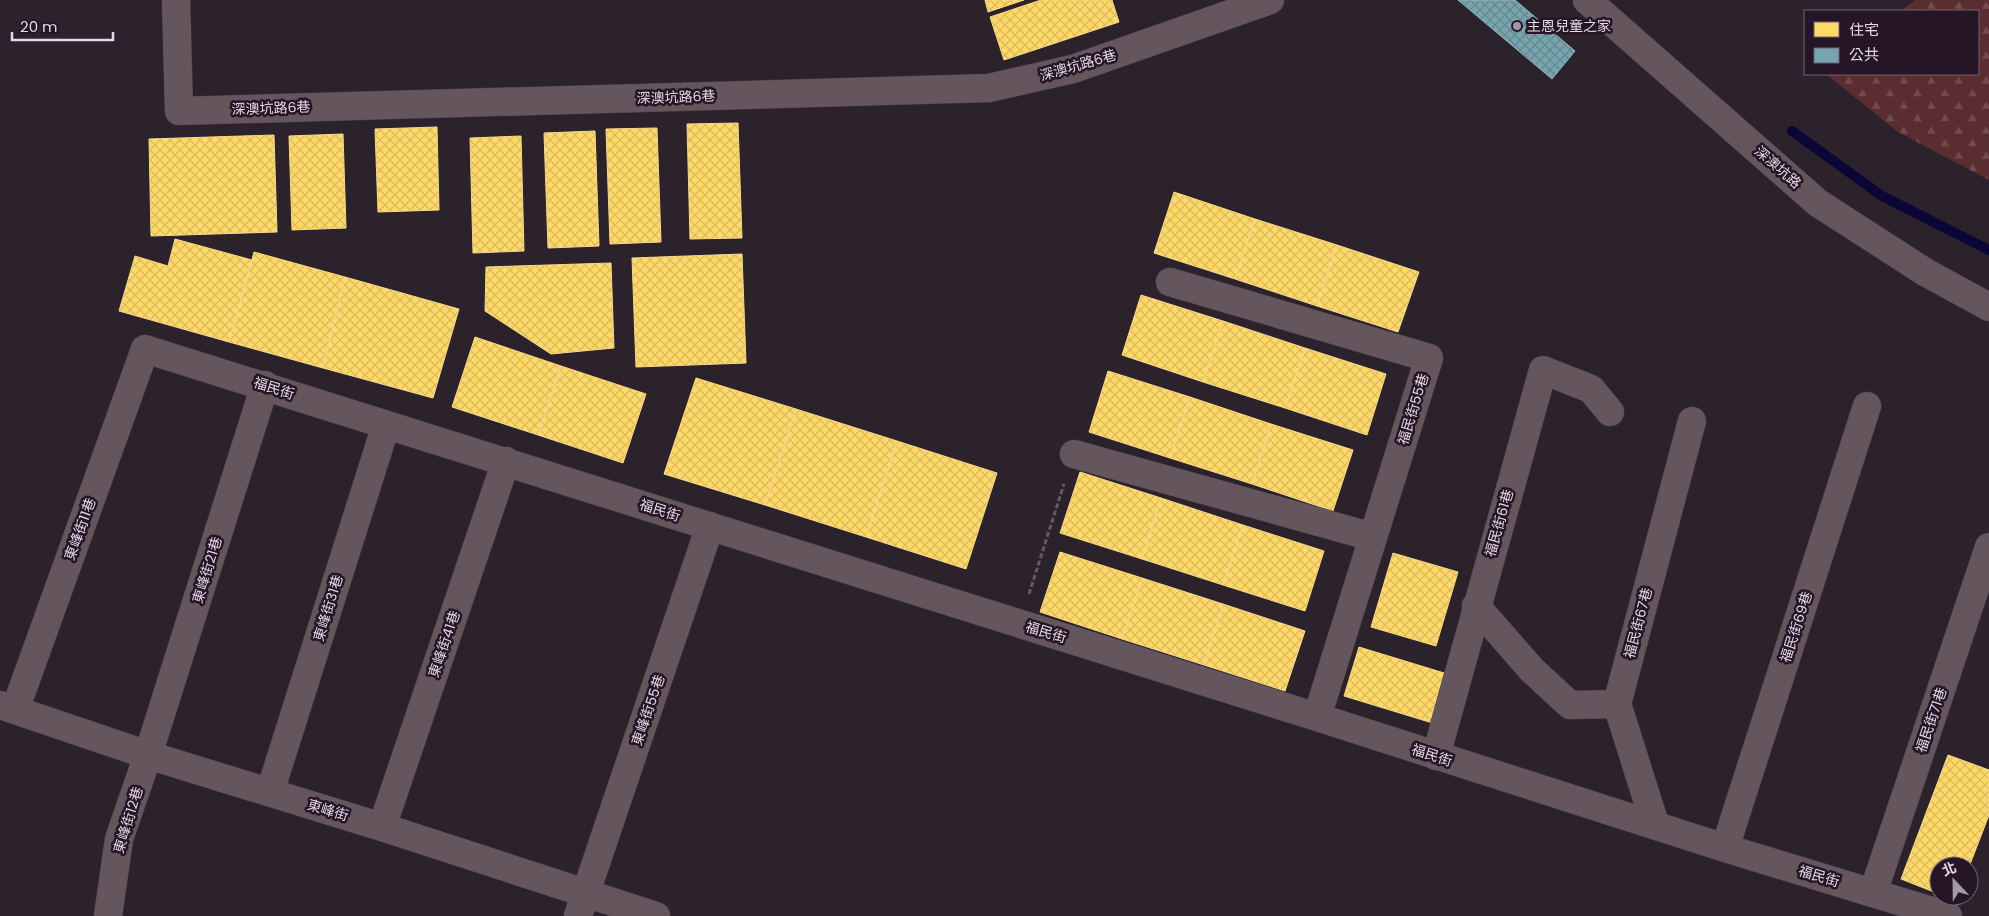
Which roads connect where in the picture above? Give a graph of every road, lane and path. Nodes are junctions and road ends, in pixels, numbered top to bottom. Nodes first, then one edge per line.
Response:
1 (176, 0) edge
2 (1270, 0) edge
3 (1586, 0) edge
4 (1170, 282) dead end
5 (1989, 307) edge
6 (145, 349) joint
7 (265, 385) junction
8 (1867, 406) dead end
9 (1610, 412) dead end
10 (1692, 421) dead end
11 (386, 425) junction
12 (1074, 454) joint
13 (506, 461) junction
14 (710, 526) junction
15 (1373, 537) junction
16 (1989, 547) edge
17 (1476, 606) junction
18 (1019, 624) junction
19 (1617, 704) junction
20 (7, 708) edge
21 (1317, 717) junction
22 (148, 755) junction
23 (1436, 756) junction
24 (270, 792) junction
25 (1655, 824) junction
26 (382, 827) junction
27 (1724, 848) junction
28 (1872, 893) junction
29 (582, 905) edge
30 (108, 916) edge
31 (656, 916) edge
32 (1948, 916) edge

1 - 2 street, 深澳坑路6巷
3 - 5 street, 深澳坑路
4 - 15 street, 福民街55巷
6 - 7 street, 福民街
6 - 20 street, 東峰街11巷
7 - 11 street, 福民街
7 - 22 street, 東峰街21巷
8 - 27 street, 福民街69巷
9 - 17 street, 福民街61巷
10 - 19 street, 福民街67巷
11 - 13 street, 福民街
11 - 24 street, 東峰街31巷
12 - 15 street
12 - 18 path
13 - 14 street, 福民街
13 - 26 street, 東峰街41巷
14 - 18 street, 福民街
14 - 29 street, 東峰街55巷
15 - 21 street, 福民街55巷
16 - 28 street, 福民街71巷
17 - 19 street
17 - 23 street, 福民街61巷
18 - 21 street, 福民街
19 - 25 street
20 - 22 street, 東峰街
21 - 23 street, 福民街
22 - 24 street, 東峰街
22 - 30 street, 東峰街12巷
23 - 25 street, 福民街
24 - 26 street, 東峰街
25 - 27 street, 福民街
26 - 29 street, 東峰街
27 - 28 street, 福民街
28 - 32 street, 福民街
29 - 31 street, 東峰街

